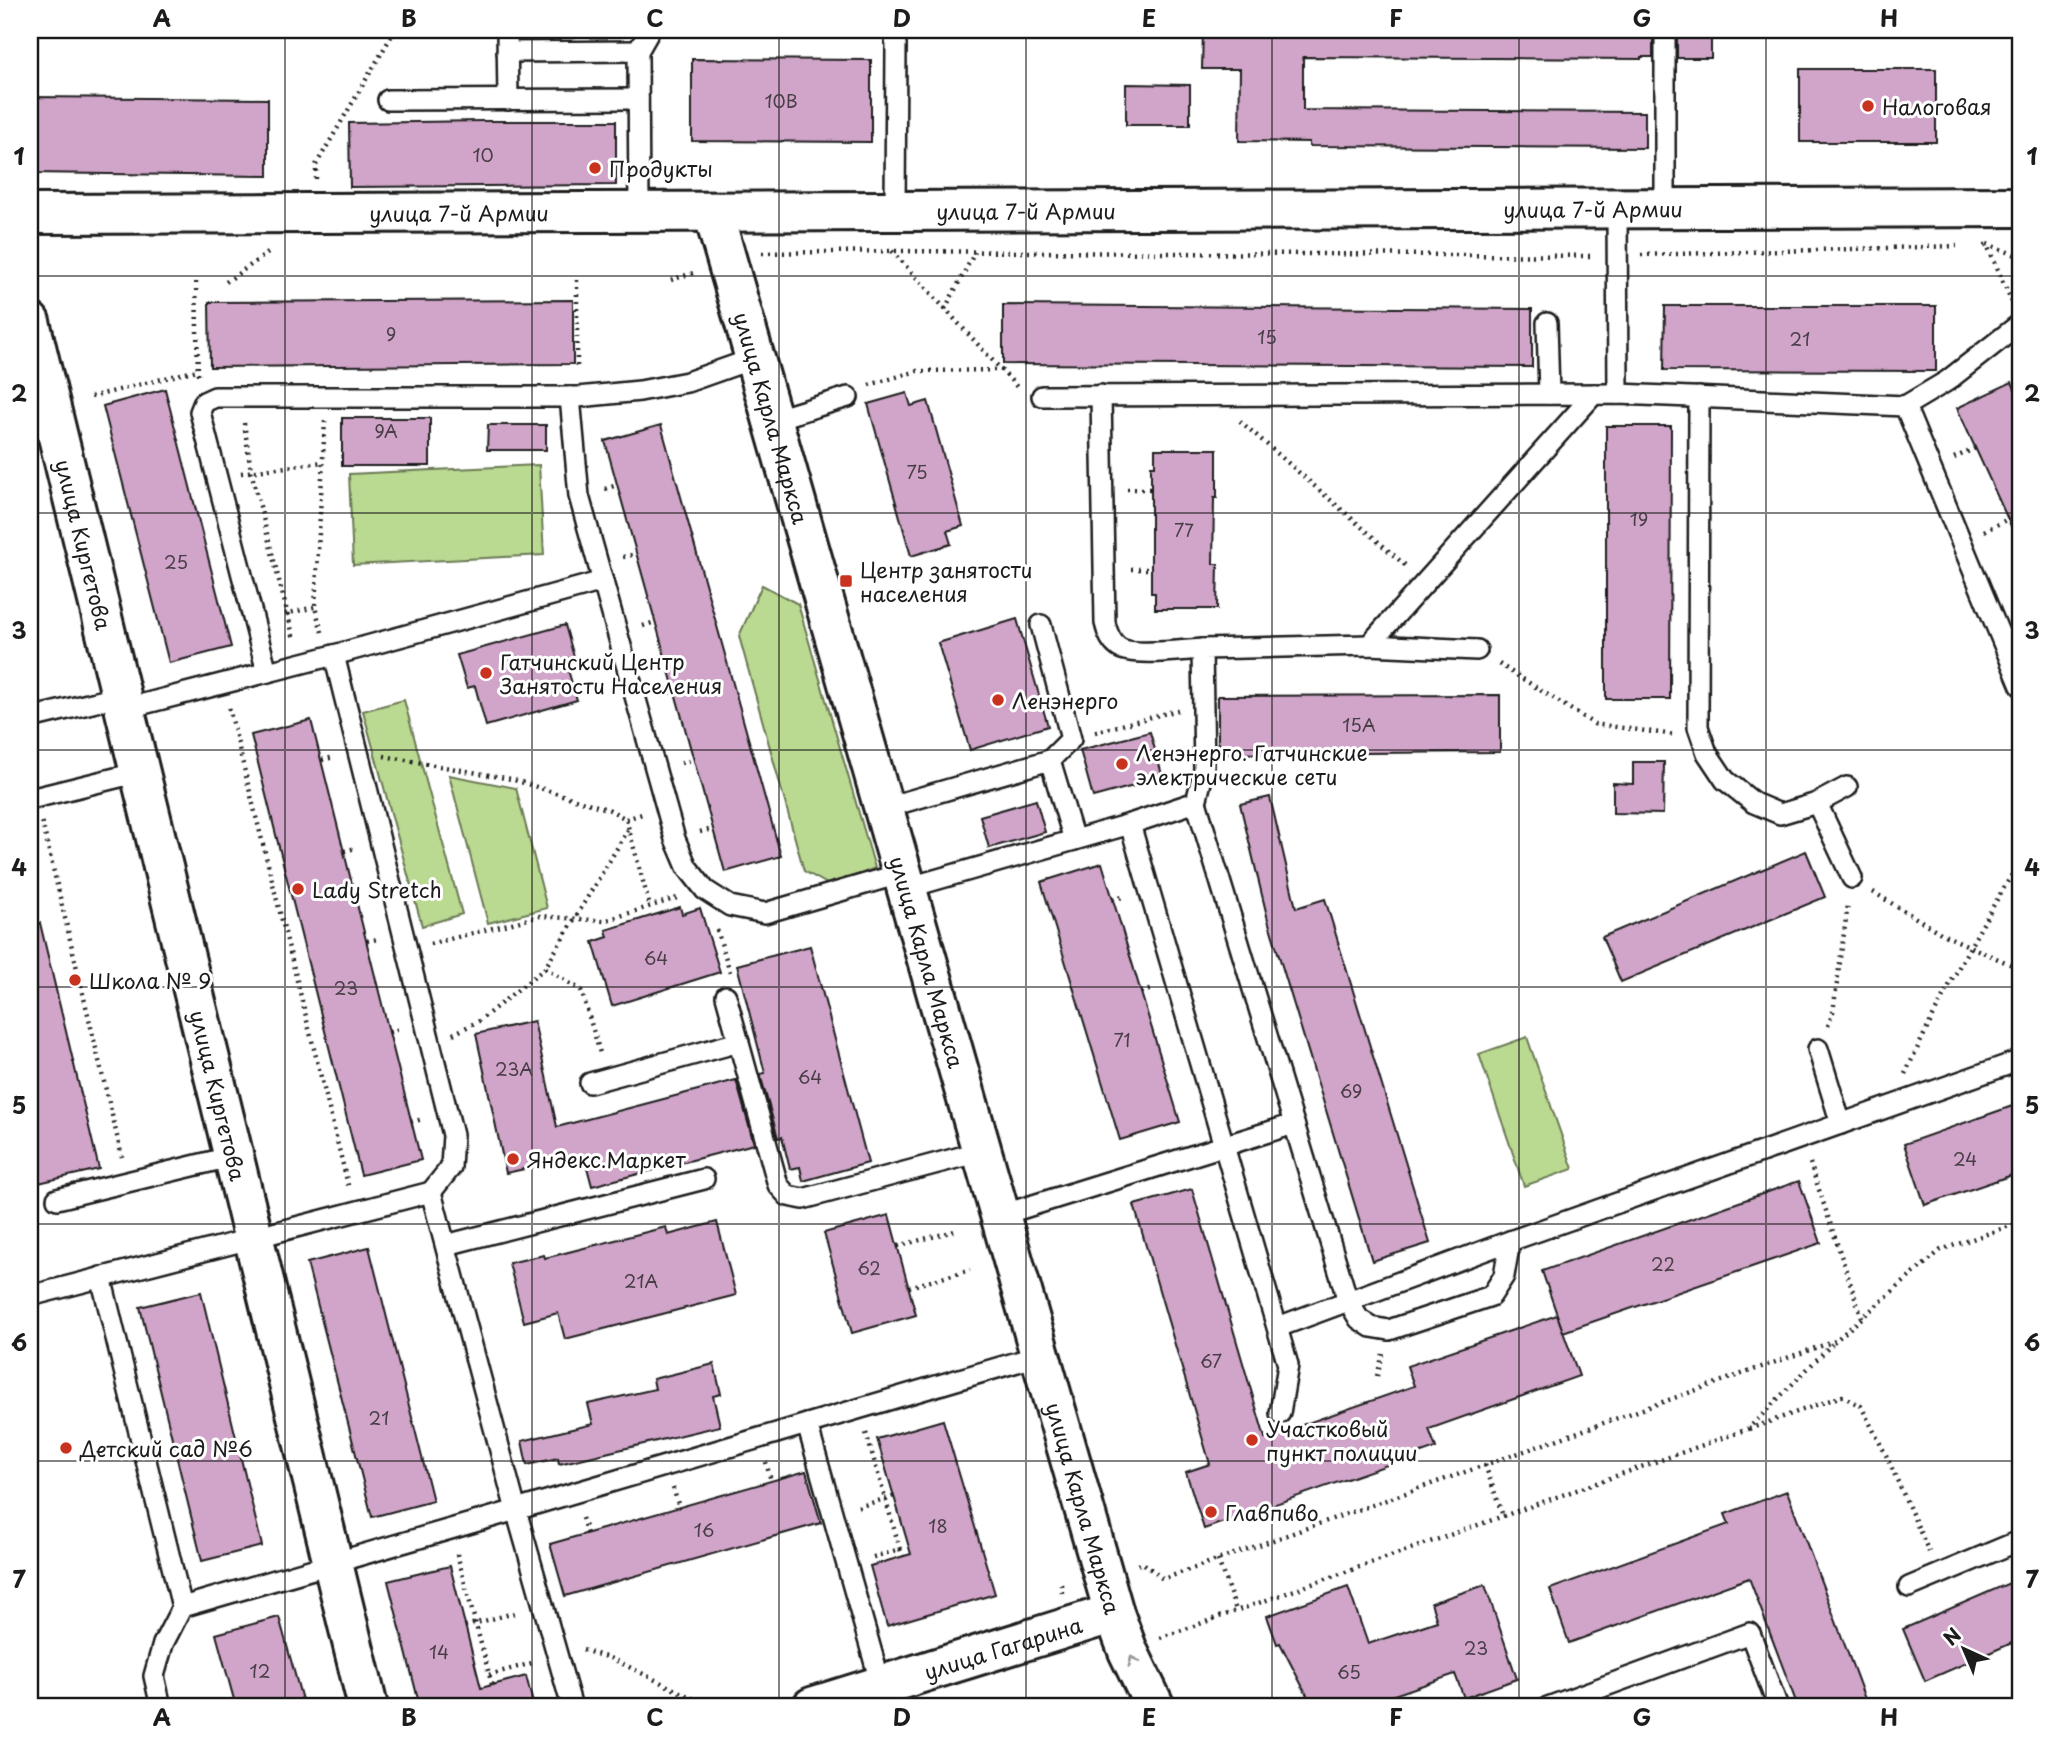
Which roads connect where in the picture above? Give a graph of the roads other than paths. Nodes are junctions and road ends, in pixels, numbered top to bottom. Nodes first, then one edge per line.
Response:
1 (507, 30) edge
2 (650, 30) edge
3 (893, 30) edge
4 (1665, 30) edge
5 (638, 51) junction
6 (507, 52) junction
7 (638, 99) junction
8 (388, 100) dead end
9 (508, 100) junction
10 (2021, 207) edge
11 (1616, 208) junction
12 (1665, 208) junction
13 (639, 212) junction
14 (713, 212) junction
15 (895, 212) junction
16 (30, 214) edge
17 (2018, 316) edge
18 (30, 321) edge
19 (1547, 323) dead end
20 (755, 359) junction
21 (1549, 394) junction
22 (1594, 394) junction
23 (1618, 394) junction
24 (1042, 396) dead end
25 (1101, 396) junction
26 (574, 397) junction
27 (848, 397) road end
28 (1699, 397) junction
29 (1905, 406) junction
30 (773, 421) junction
31 (603, 581) junction
32 (1041, 625) dead end
33 (2021, 635) edge
34 (2003, 642) junction
35 (1369, 645) junction
36 (1202, 649) junction
37 (1477, 650) road end
38 (331, 655) junction
39 (267, 672) junction
40 (2021, 686) edge
41 (123, 703) junction
42 (30, 718) edge
43 (1050, 760) junction
44 (140, 772) junction
45 (1847, 787) dead end
46 (33, 798) edge
47 (1196, 802) junction
48 (1817, 803) junction
49 (884, 808) junction
50 (1130, 824) junction
51 (1073, 840) junction
52 (1852, 878) road end
53 (905, 881) junction
54 (726, 996) road end
55 (739, 1042) junction
56 (1818, 1049) road end
57 (2021, 1060) edge
58 (599, 1080) road end
59 (1294, 1124) junction
60 (1841, 1124) junction
61 (1223, 1147) junction
62 (982, 1151) junction
63 (234, 1156) junction
64 (704, 1179) dead end
65 (432, 1192) junction
66 (57, 1199) dead end
67 (1001, 1215) junction
68 (254, 1237) junction
69 (1510, 1241) junction
70 (446, 1245) junction
71 (101, 1277) junction
72 (30, 1296) edge
73 (1348, 1301) junction
74 (1278, 1327) junction
75 (1041, 1355) junction
76 (1279, 1413) dead end
77 (807, 1424) junction
78 (516, 1510) junction
79 (2021, 1540) edge
80 (333, 1564) junction
81 (1909, 1587) dead end
82 (182, 1607) junction
83 (1114, 1612) junction
84 (875, 1694) edge
85 (161, 1707) edge
86 (368, 1707) edge
87 (572, 1707) edge
88 (812, 1707) edge
89 (1155, 1707) edge
90 (1548, 1707) edge
91 (1778, 1707) edge

1 - 6 lane
2 - 5 lane
3 - 15 lane
4 - 12 lane
5 - 6 lane
5 - 7 lane
6 - 9 lane
7 - 9 lane
7 - 13 lane
8 - 9 lane
10 - 12 street, улица 7-й Армии
11 - 12 street, улица 7-й Армии
11 - 15 street, улица 7-й Армии
11 - 23 lane
13 - 14 street, улица 7-й Армии
13 - 16 street, улица 7-й Армии
14 - 15 street, улица 7-й Армии
14 - 20 street, улица Карла Маркса
17 - 29 lane
18 - 41 street, улица Киргетова
19 - 21 lane
20 - 26 lane
20 - 30 street, улица Карла Маркса
21 - 22 lane
21 - 25 lane
22 - 23 lane
22 - 35 lane
23 - 28 lane
24 - 25 lane
25 - 36 lane
26 - 31 lane
26 - 39 lane
27 - 30 lane
28 - 29 lane
28 - 48 lane
29 - 34 lane
30 - 49 street, улица Карла Маркса
31 - 38 lane
31 - 53 lane
32 - 43 lane
33 - 34 lane
34 - 40 lane
35 - 36 lane
35 - 37 lane
36 - 47 lane
38 - 39 lane
38 - 65 lane
39 - 41 lane
41 - 42 lane
41 - 44 street, улица Киргетова
43 - 49 lane
43 - 51 lane
44 - 46 lane
44 - 63 street, улица Киргетова
45 - 48 lane
47 - 50 lane
47 - 59 lane
48 - 52 lane
49 - 53 street, улица Карла Маркса
50 - 51 lane
50 - 61 lane
51 - 53 lane
53 - 62 street, улица Карла Маркса
54 - 55 lane
55 - 58 lane
55 - 62 lane
56 - 60 lane
57 - 60 lane
59 - 61 lane
59 - 73 lane
60 - 69 lane
61 - 67 lane
61 - 74 lane
62 - 67 street, улица Карла Маркса
63 - 66 lane
63 - 68 street, улица Киргетова
64 - 70 lane
65 - 68 lane
65 - 70 lane
67 - 75 street, улица Карла Маркса
68 - 71 lane
68 - 80 street, улица Киргетова
69 - 73 lane
69 - 73 lane
70 - 78 lane
71 - 72 lane
71 - 82 lane
73 - 74 lane
74 - 76 lane
75 - 77 lane
75 - 83 street, улица Карла Маркса
77 - 78 lane
77 - 84 lane
78 - 80 lane
78 - 87 lane
79 - 81 lane
80 - 82 lane
80 - 86 street, улица Киргетова
82 - 85 lane
83 - 84 street, улица Гагарина
89 -> 83 street, улица Карла Маркса
84 - 88 street, улица Гагарина
90 - 91 lane

